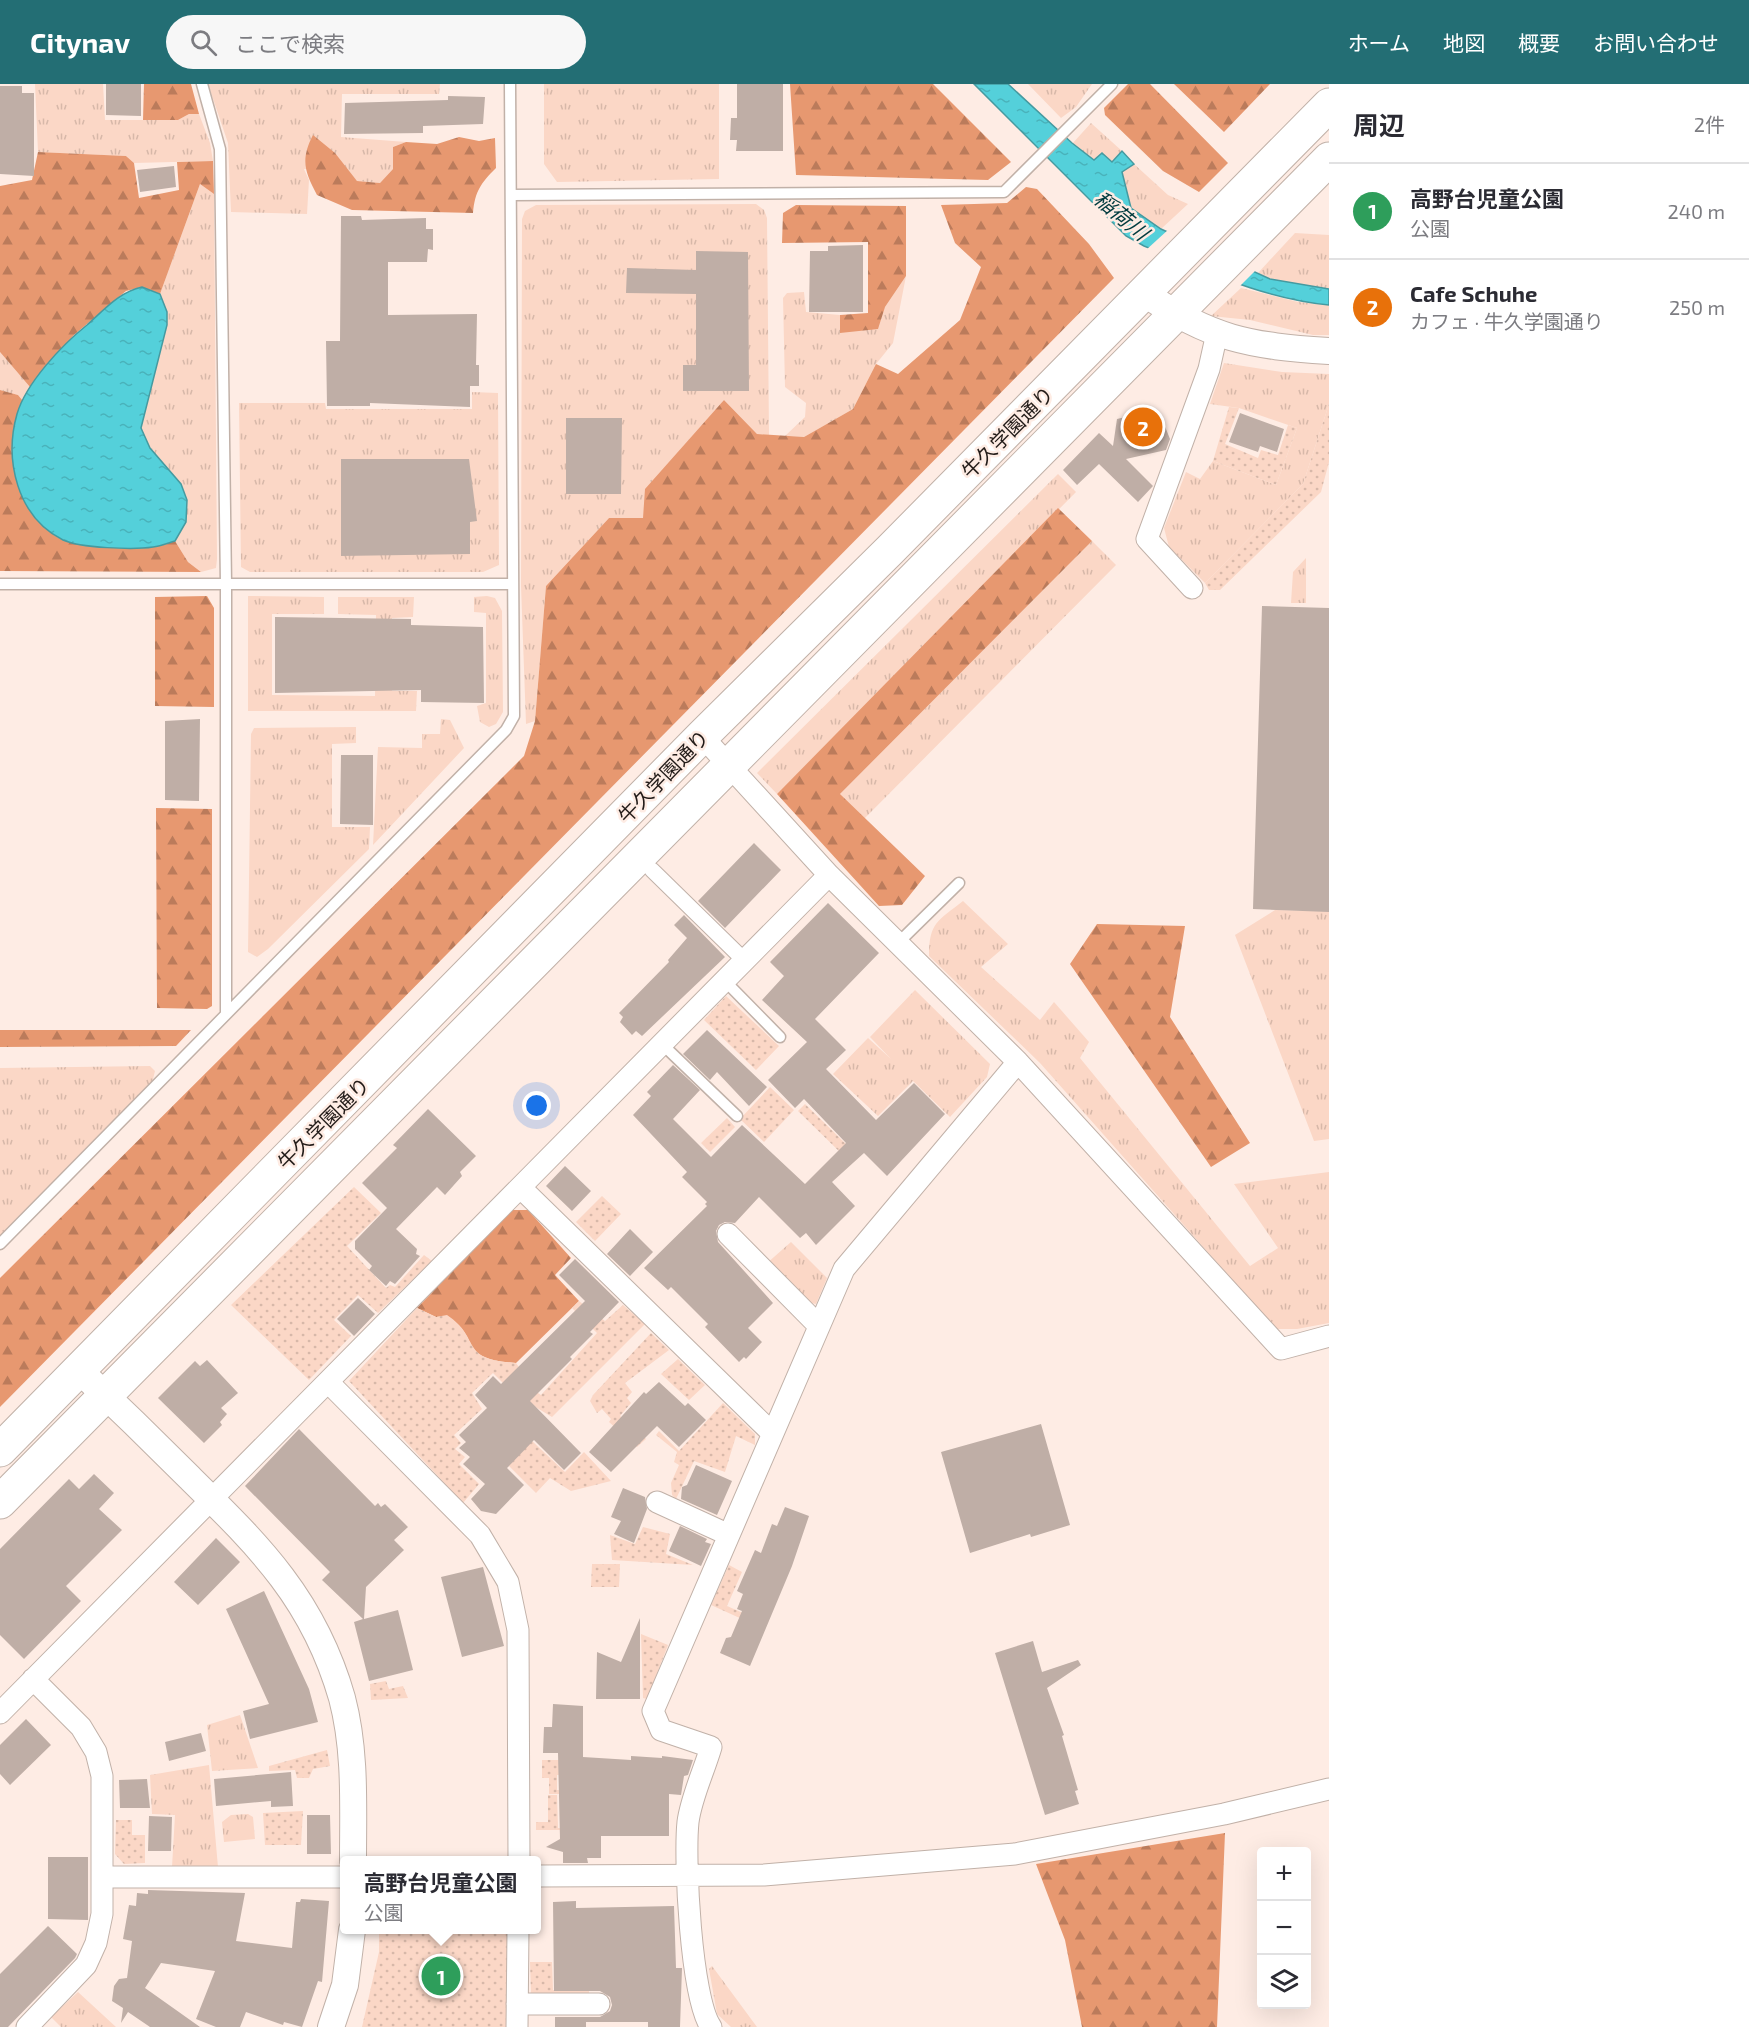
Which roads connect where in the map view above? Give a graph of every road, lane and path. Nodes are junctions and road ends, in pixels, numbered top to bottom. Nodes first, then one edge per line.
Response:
1 (202, 84) edge
2 (510, 84) edge
3 (1112, 84) edge
4 (1329, 105) edge
5 (1329, 159) edge
6 (511, 195) junction
7 (1153, 284) junction
8 (1175, 315) junction
9 (1217, 333) junction
10 (1329, 351) edge
11 (0, 584) edge
12 (226, 584) junction
13 (511, 584) junction
14 (1192, 588) dead end
15 (702, 736) junction
16 (729, 765) junction
17 (652, 870) dead end
18 (829, 875) junction
19 (960, 883) dead end
20 (898, 944) junction
21 (745, 961) junction
22 (725, 981) junction
23 (226, 1013) junction
24 (780, 1037) dead end
25 (662, 1044) junction
26 (1018, 1062) junction
27 (737, 1116) dead end
28 (521, 1188) junction
29 (728, 1234) dead end
30 (0, 1244) edge
31 (819, 1326) junction
32 (1329, 1336) edge
33 (79, 1370) junction
34 (328, 1382) junction
35 (105, 1395) junction
36 (772, 1433) junction
37 (0, 1450) edge
38 (210, 1498) junction
39 (0, 1502) edge
40 (657, 1502) dead end
41 (729, 1535) junction
42 (33, 1679) junction
43 (0, 1713) edge
44 (1329, 1789) edge
45 (353, 1856) edge
46 (519, 1856) edge
47 (541, 1876) edge
48 (103, 1877) junction
49 (340, 1877) edge
50 (686, 1877) junction
51 (351, 1934) edge
52 (518, 1934) edge
53 (517, 2004) junction
54 (599, 2004) dead end
55 (27, 2027) edge
56 (331, 2027) edge
57 (517, 2027) edge
58 (711, 2027) edge

1 - 12 lane
2 - 6 lane
3 - 6 lane
4 - 7 highway, 牛久学園通り
5 - 8 highway, 牛久学園通り
6 - 13 lane
7 - 8 street
7 - 15 highway, 牛久学園通り
8 - 9 street
8 - 16 highway, 牛久学園通り
9 - 10 street
9 - 14 street
11 - 12 lane
12 - 13 lane
12 - 23 lane
13 - 23 lane
15 - 16 street
15 - 33 highway, 牛久学園通り
16 - 18 street
16 - 35 highway, 牛久学園通り
17 - 21 street
18 - 20 street
18 - 21 street
19 - 20 lane
20 - 26 street
21 - 22 street
22 - 24 lane
22 - 25 street
23 - 30 lane
25 - 27 lane
25 - 28 street
26 - 31 street
26 - 32 street
28 - 34 street
28 - 36 street
29 - 31 street
31 - 36 street
33 - 35 street
33 - 37 highway, 牛久学園通り
34 - 38 street
34 - 46 street
35 - 38 street
35 - 39 highway, 牛久学園通り
36 - 41 street
38 - 42 street
38 - 45 street
40 - 41 street
41 - 50 street
42 - 43 street
42 - 48 street
44 - 50 street
47 - 50 street
48 - 49 street
48 - 55 street
50 - 58 street
51 - 56 street
52 - 53 street
53 - 54 street
53 - 57 street

